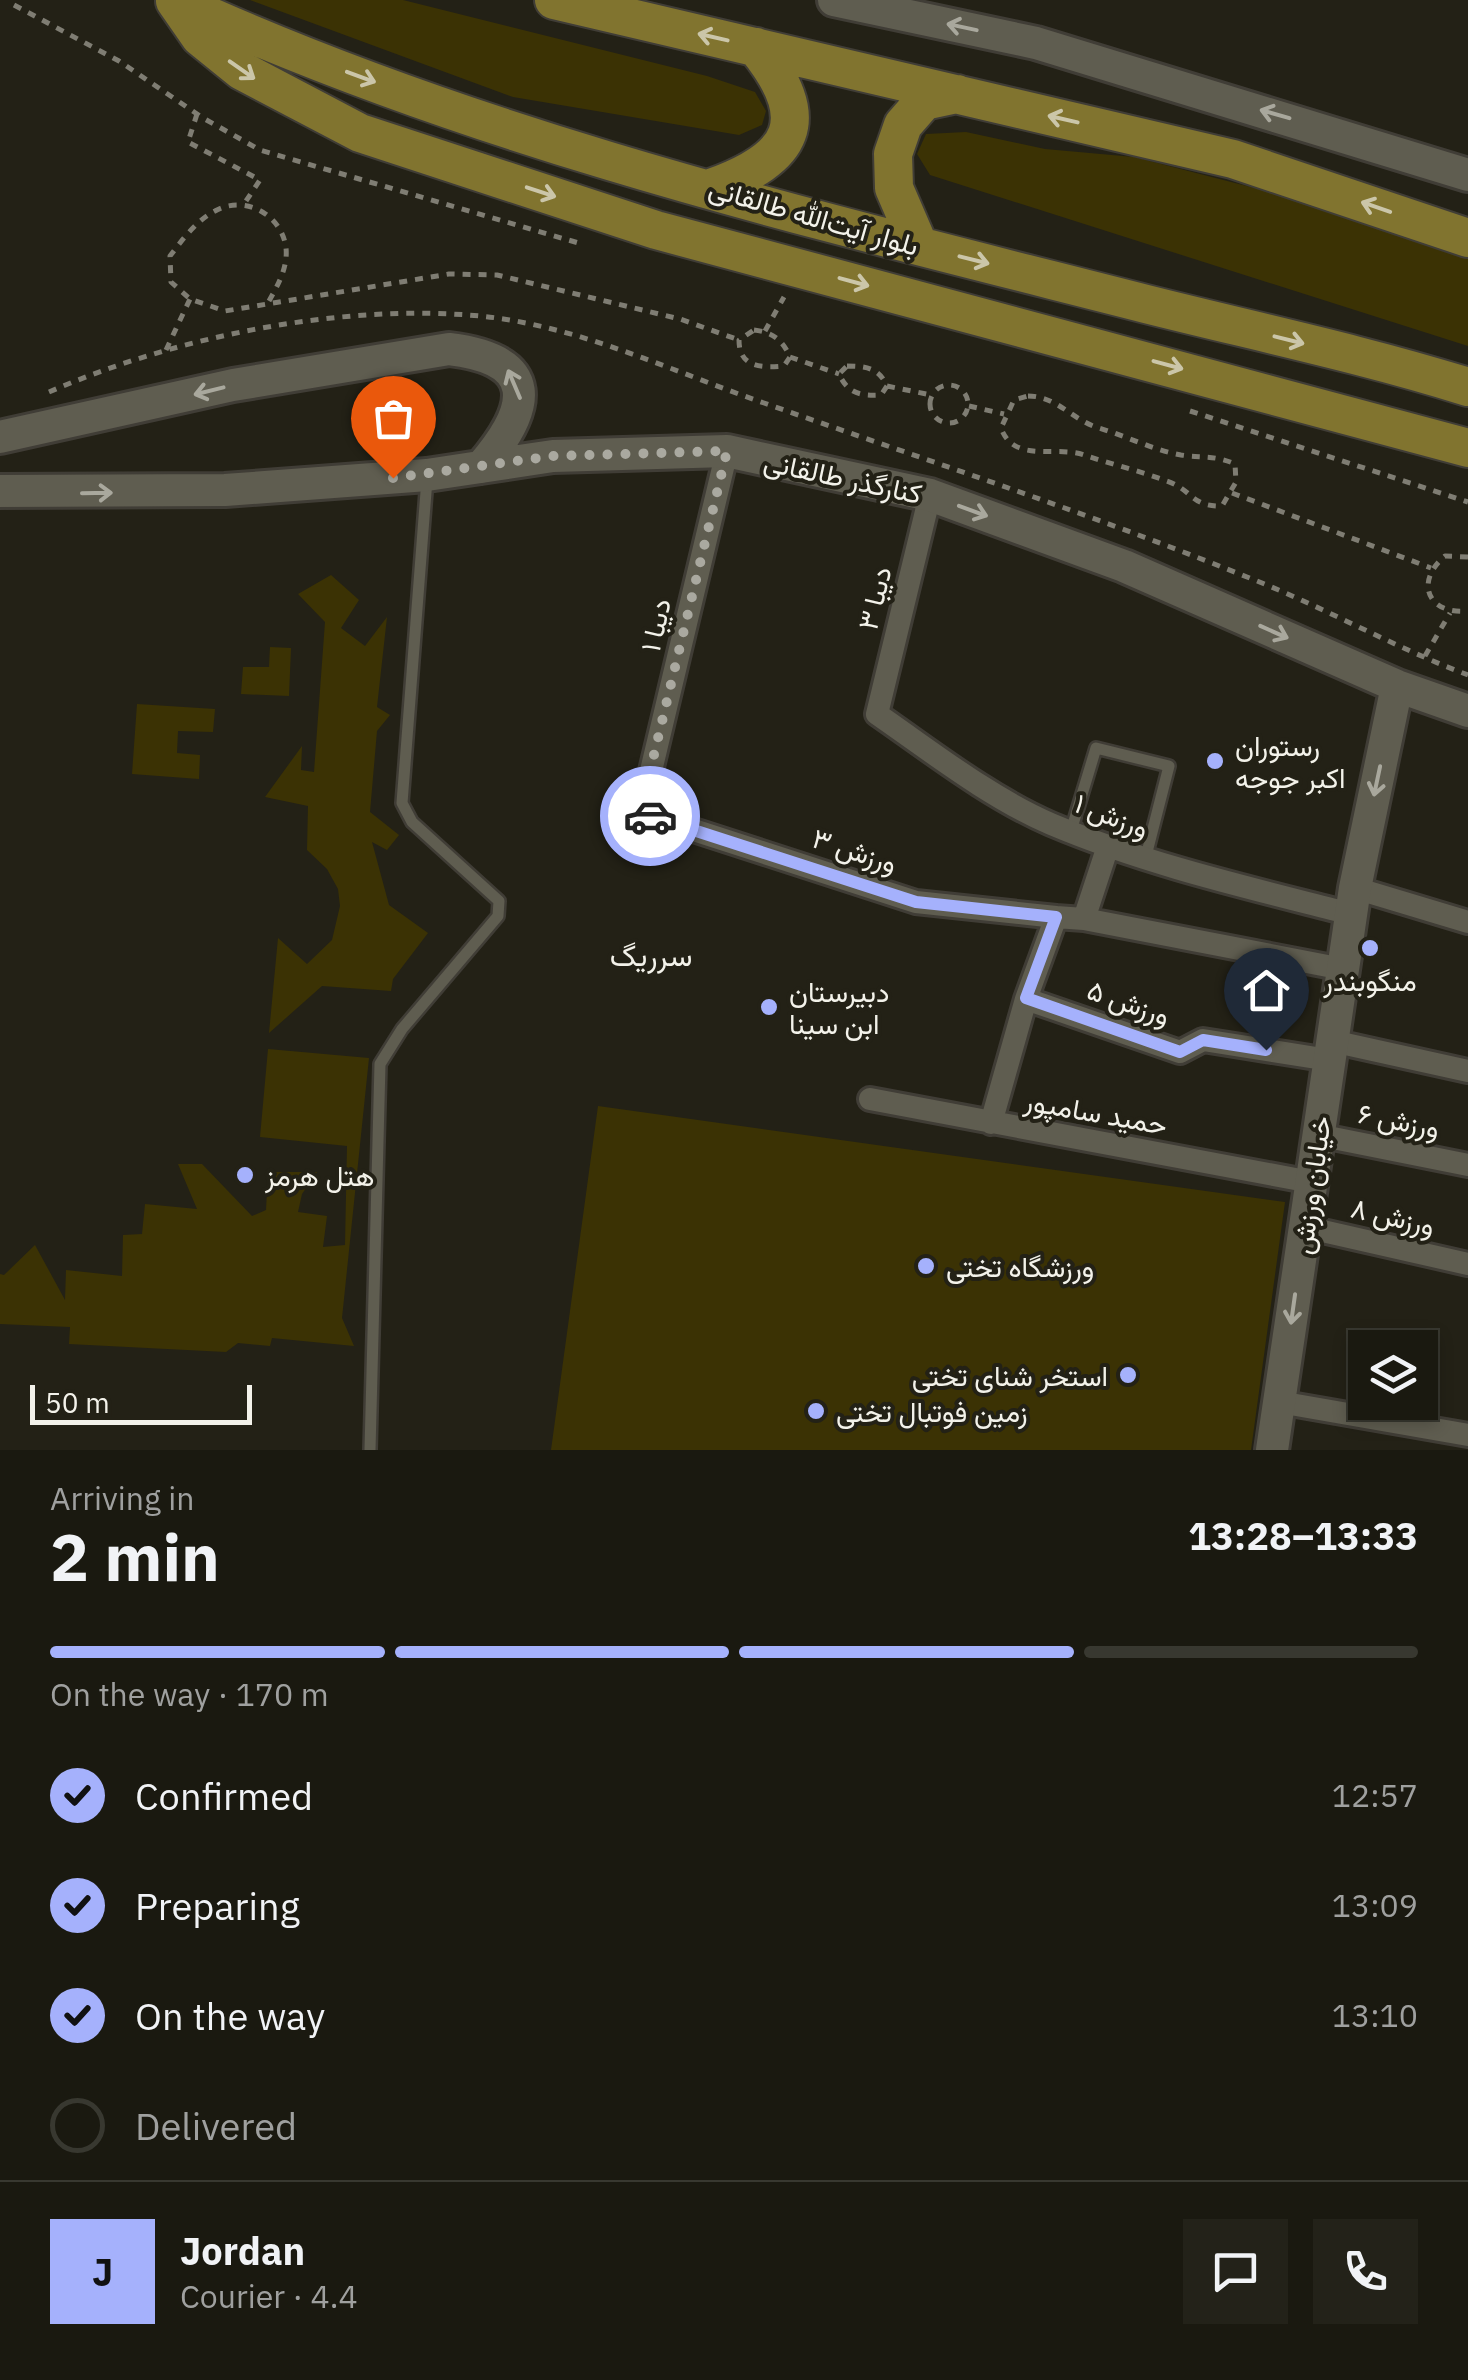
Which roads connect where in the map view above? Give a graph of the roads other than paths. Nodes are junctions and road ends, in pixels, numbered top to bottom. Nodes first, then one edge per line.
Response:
1 (174, 0) edge
2 (554, 0) edge
3 (834, 0) edge
4 (602, 4) edge
5 (756, 47) junction
6 (957, 94) junction
7 (1468, 175) edge
8 (711, 188) junction
9 (1468, 238) edge
10 (919, 246) junction
11 (1462, 389) edge
12 (0, 437) edge
13 (1468, 448) edge
14 (727, 451) junction
15 (480, 466) junction
16 (427, 475) junction
17 (2, 493) edge
18 (930, 495) junction
19 (1397, 686) junction
20 (1468, 711) edge
21 (877, 714) joint
22 (640, 813) joint
23 (1071, 831) junction
24 (1108, 846) junction
25 (1145, 860) junction
26 (1353, 901) junction
27 (1056, 917) junction
28 (1084, 919) junction
29 (1468, 922) edge
30 (1343, 970) junction
31 (1026, 998) junction
32 (1331, 1051) junction
33 (1468, 1071) edge
34 (870, 1099) dead end
35 (991, 1123) junction
36 (1318, 1134) junction
37 (1468, 1165) edge
38 (1311, 1182) junction
39 (1305, 1227) junction
40 (1468, 1264) edge
41 (1279, 1402) junction
42 (1468, 1436) edge
43 (370, 1450) edge
44 (1272, 1450) edge

1 -> 8 main road, بلوار آیت‌الله طالقانی
1 -> 13 main road
2 - 4 main road
7 -> 3 street
5 -> 4 main road
5 - 6 main road
5 - 8 main road
9 -> 6 main road
6 - 10 main road
8 - 10 main road, بلوار آیت‌الله طالقانی
10 -> 11 main road, بلوار آیت‌الله طالقانی
15 -> 12 street
14 - 15 street, کنارگذر طالقانی
14 - 18 street, کنارگذر طالقانی
14 - 22 street, دیبا ۱
15 - 16 street, کنارگذر طالقانی
17 -> 16 street, کنارگذر طالقانی
16 - 43 lane
18 -> 19 street, کنارگذر طالقانی
18 - 21 street, دیبا ۳
19 - 20 street, کنارگذر طالقانی
19 -> 26 street, خیابان ورزش
21 - 23 street, ورزش ۱
22 - 27 street, ورزش ۳
23 - 24 street, ورزش ۱
23 - 25 lane
24 - 25 street, ورزش ۱
24 - 28 street
25 - 26 street, ورزش ۱
26 - 29 street, ورزش ۱
26 - 30 street, خیابان ورزش
27 - 28 street, ورزش ۳
27 - 31 street
28 - 30 street
30 - 32 street, خیابان ورزش
31 - 32 street, ورزش ۵
31 - 35 street
32 - 33 street, ورزش ۵
32 - 36 street, خیابان ورزش
34 - 35 street, حمید سامپور
35 - 38 street, حمید سامپور
36 - 37 street, ورزش ۶
36 - 38 street, خیابان ورزش
38 - 39 street, خیابان ورزش
39 - 40 street, ورزش ۸
39 -> 41 street, خیابان ورزش
41 - 42 street
41 - 44 street, خیابان ورزش

